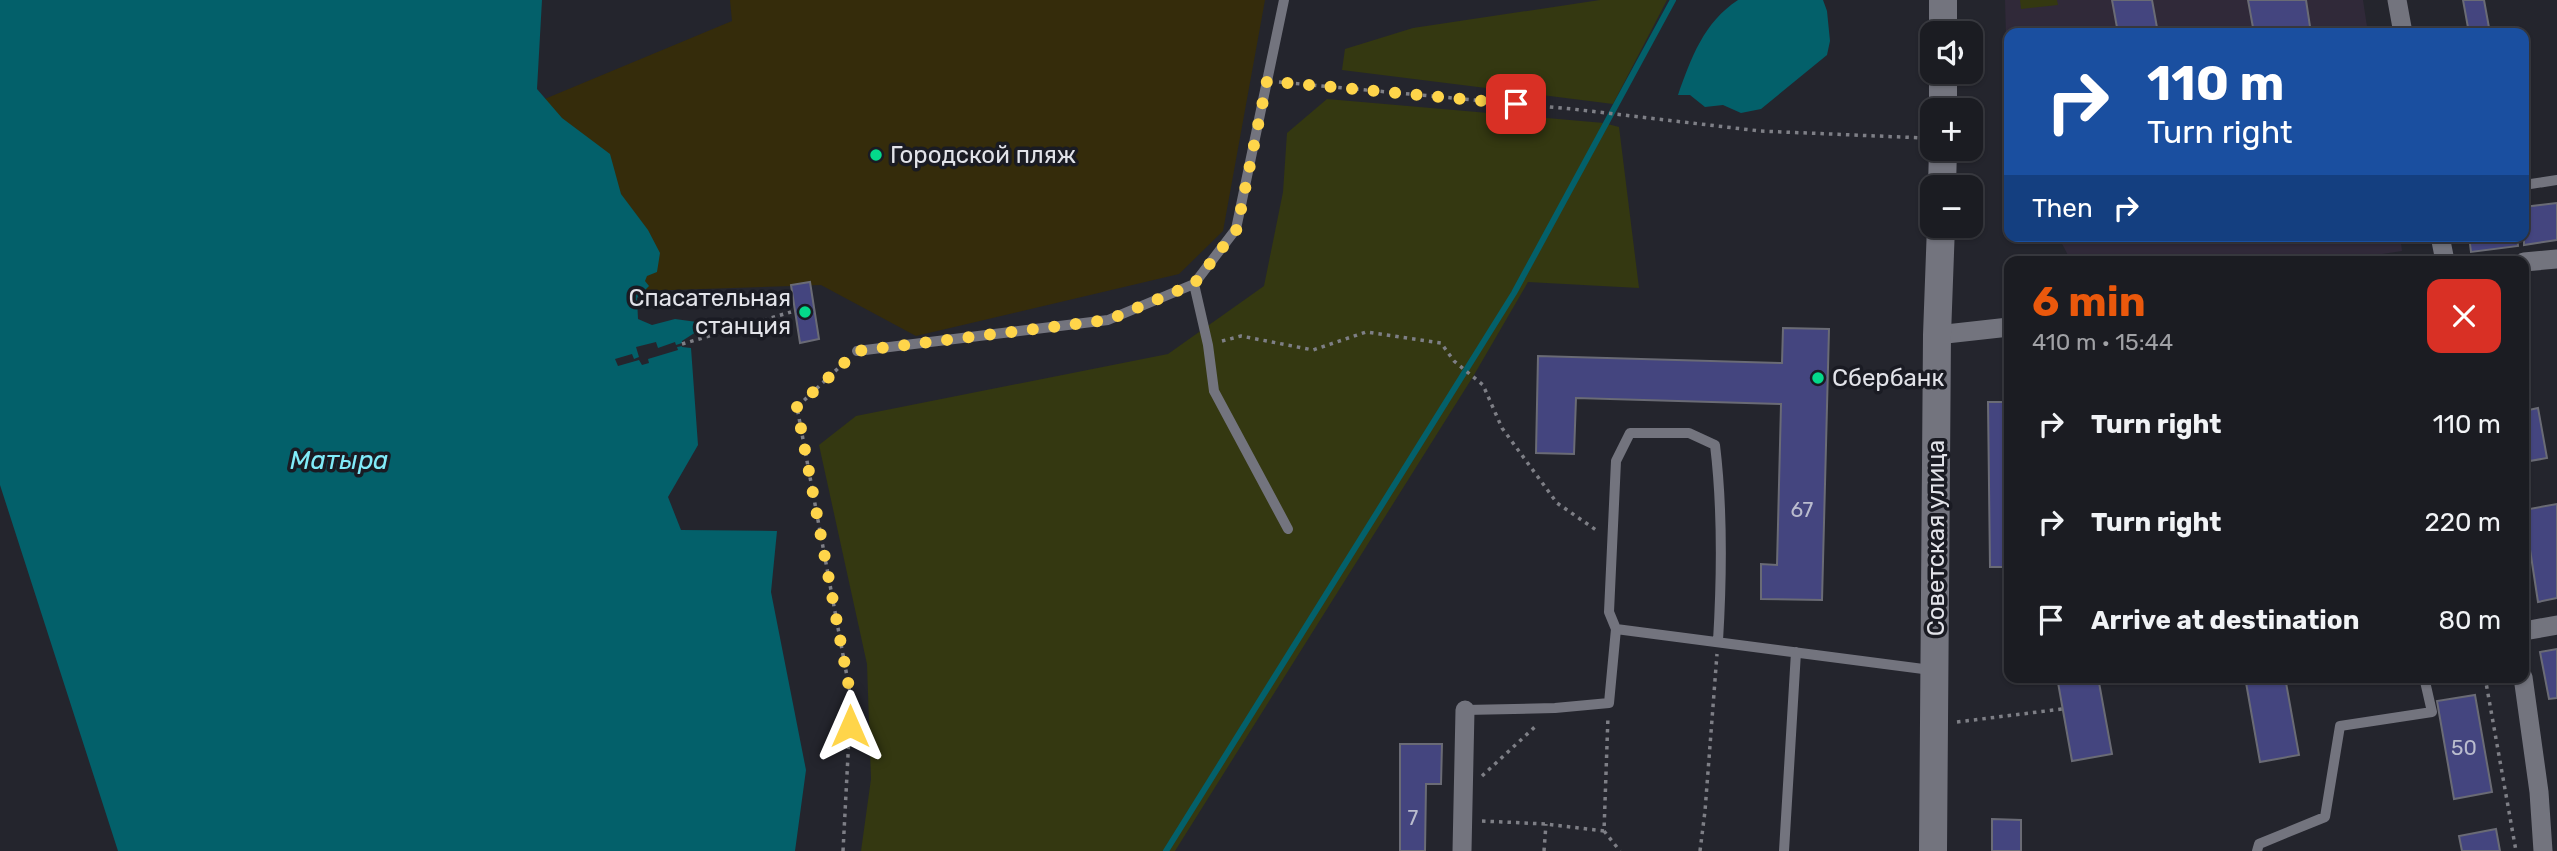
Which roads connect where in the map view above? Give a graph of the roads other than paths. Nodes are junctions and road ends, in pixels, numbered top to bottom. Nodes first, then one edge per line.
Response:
1 (1284, 0) edge
2 (1943, 0) edge
3 (2397, 0) edge
4 (1943, 21) edge
5 (2402, 28) edge
6 (2557, 180) edge
7 (2529, 184) edge
8 (1941, 238) edge
9 (2557, 259) edge
10 (2529, 262) edge
11 (1194, 284) junction
12 (2004, 328) edge
13 (1937, 335) junction
14 (857, 351) road end
15 (1288, 529) dead end
16 (2557, 625) edge
17 (1616, 629) junction
18 (2529, 630) edge
19 (1718, 641) junction
20 (1796, 652) junction
21 (1935, 670) junction
22 (2425, 683) edge
23 (2523, 683) edge
24 (1465, 710) joint
25 (1462, 851) edge
26 (1784, 851) edge
27 (1933, 851) edge
28 (2257, 851) edge
29 (2543, 851) edge

1 - 11 lane
2 - 4 main road
3 - 5 street
6 - 7 lane
8 - 13 main road, Советская улица
9 - 10 street
11 - 14 lane
11 - 15 lane
12 - 13 street
13 - 21 main road, Советская улица
16 - 18 street
17 - 19 lane
17 - 19 lane
17 - 24 lane
19 - 20 lane
20 - 21 lane
20 - 26 lane
21 - 27 main road, Советская улица
22 - 28 lane
23 - 29 street
24 - 25 street

